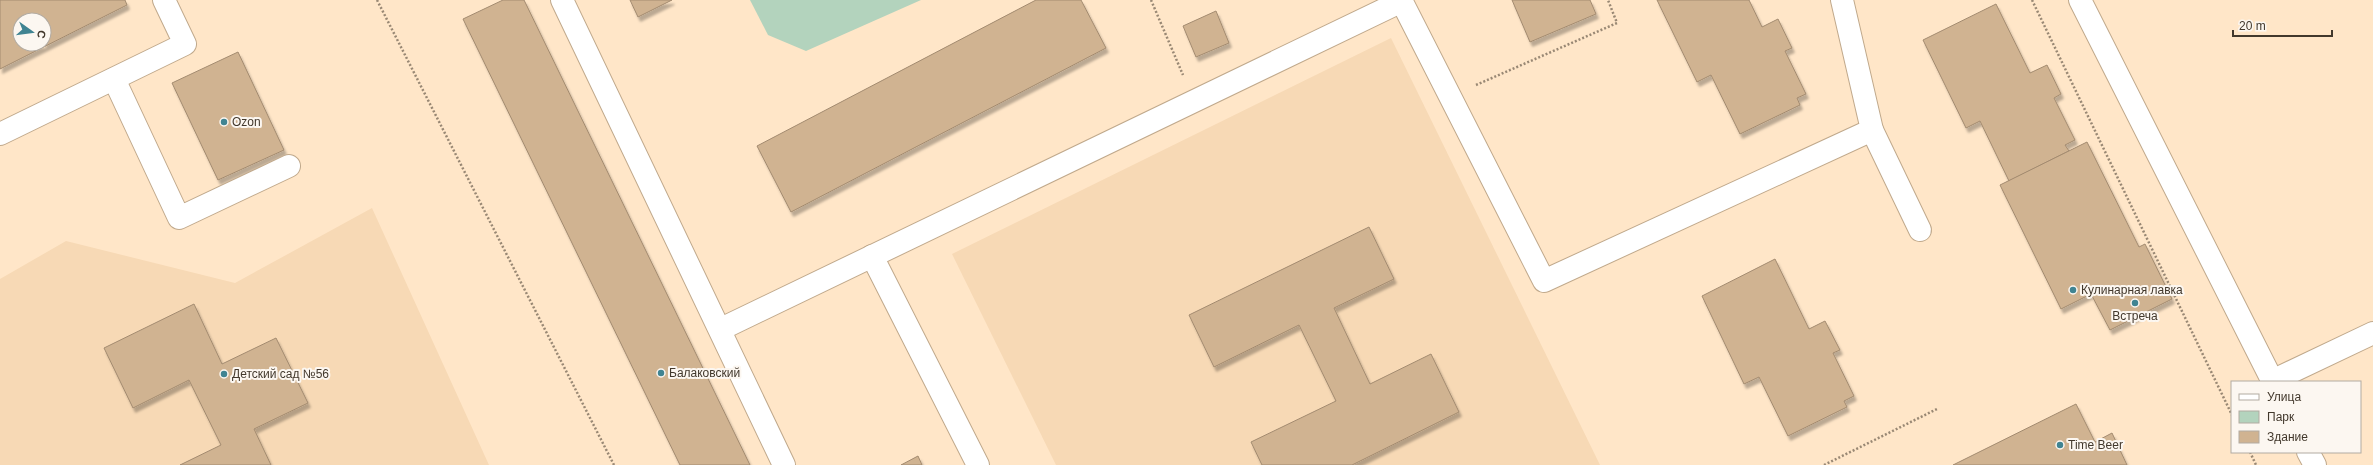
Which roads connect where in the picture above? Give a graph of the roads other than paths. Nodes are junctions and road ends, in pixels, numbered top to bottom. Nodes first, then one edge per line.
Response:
1 (164, 0) edge
2 (562, 0) edge
3 (1842, 0) edge
4 (2080, 0) edge
5 (1402, 1) edge
6 (114, 79) junction
7 (1872, 130) junction
8 (0, 134) edge
9 (289, 166) dead end
10 (1920, 230) dead end
11 (872, 256) junction
12 (721, 328) junction
13 (2373, 333) edge
14 (2273, 381) edge
15 (2309, 453) edge
16 (784, 465) edge
17 (978, 465) edge
18 (2315, 465) edge

1 - 6 street
2 - 12 street
3 - 7 street
4 - 14 street
5 - 7 street
5 - 11 street
6 - 8 street
6 - 9 street
7 - 10 street
11 - 12 street
11 - 17 street
12 - 16 street
13 - 14 street
15 - 18 street

